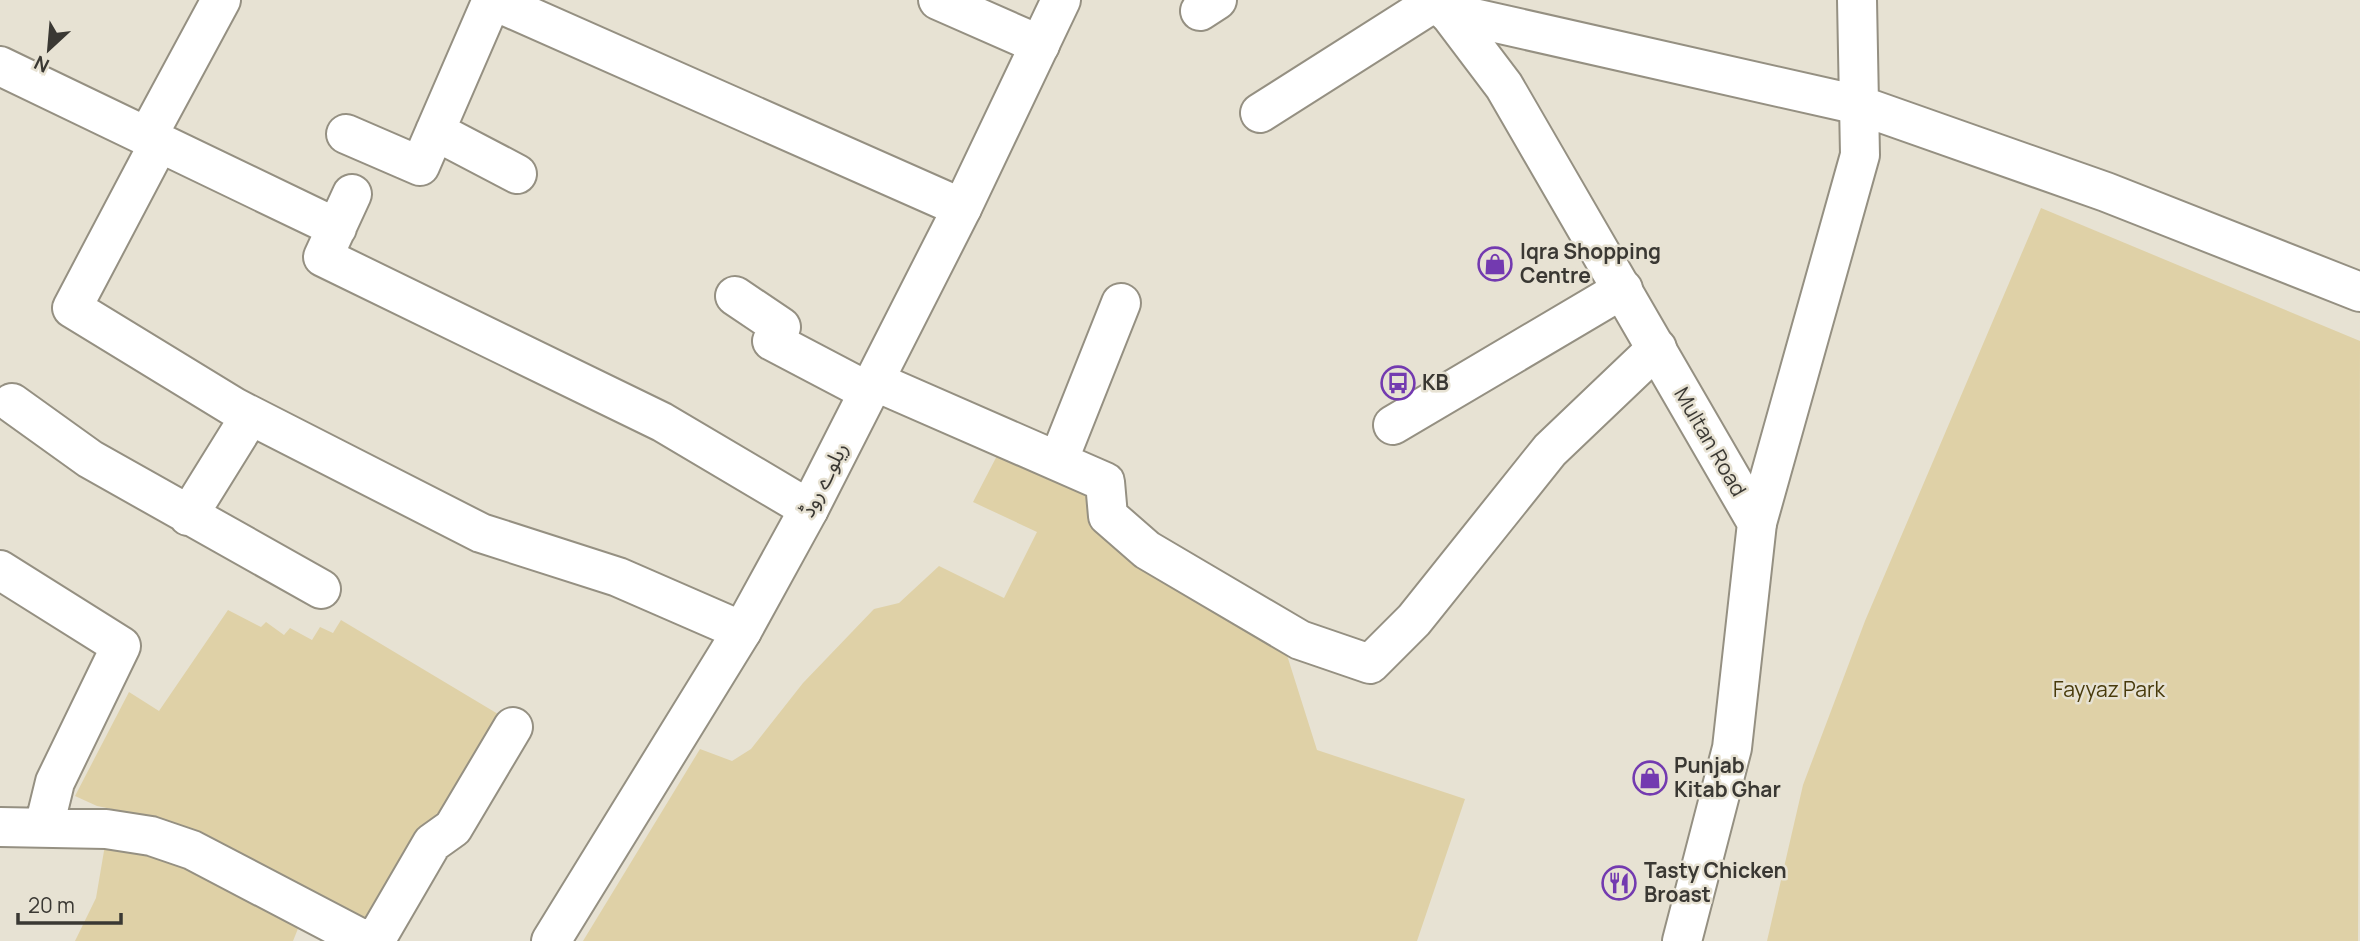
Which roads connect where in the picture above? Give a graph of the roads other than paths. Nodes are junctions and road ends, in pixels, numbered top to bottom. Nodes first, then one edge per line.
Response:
1 (221, 0) edge
2 (938, 0) edge
3 (1061, 0) edge
4 (1857, 0) edge
5 (508, 3) edge
6 (1441, 4) edge
7 (1040, 45) junction
8 (0, 66) edge
9 (1859, 105) junction
10 (1260, 113) dead end
11 (435, 131) junction
12 (346, 134) dead end
13 (153, 140) junction
14 (517, 174) dead end
15 (962, 208) junction
16 (1623, 289) junction
17 (2360, 292) edge
18 (735, 296) dead end
19 (1121, 303) dead end
20 (1657, 348) junction
21 (872, 387) junction
22 (12, 403) dead end
23 (250, 416) junction
24 (1393, 425) dead end
25 (1059, 459) junction
26 (809, 509) junction
27 (188, 516) junction
28 (1757, 523) junction
29 (0, 570) edge
30 (321, 589) dead end
31 (742, 631) junction
32 (513, 727) dead end
33 (0, 827) edge
34 (44, 827) junction
35 (325, 932) edge
36 (366, 941) edge
37 (375, 941) edge
38 (551, 941) edge
39 (1682, 941) edge

1 - 13 street
2 - 7 street
3 - 7 street, ریلوے روڈ
4 - 9 street
5 - 11 street
5 - 15 street
6 - 9 street
6 - 10 street
6 - 16 street, Multan Road
7 - 15 street, ریلوے روڈ
8 - 13 street
9 - 17 street
9 - 28 street
11 - 12 street
11 - 14 street
13 - 23 street
13 - 26 street
15 - 21 street, ریلوے روڈ
16 - 20 street, Multan Road
16 - 24 street
18 - 21 street
19 - 25 street
20 - 25 street
20 - 28 street, Multan Road
21 - 25 street
21 - 26 street, ریلوے روڈ
22 - 27 street
23 - 27 street
23 - 31 street
26 - 31 street, ریلوے روڈ
27 - 30 street
28 - 39 street
29 - 34 street
31 - 38 street, ریلوے روڈ
32 - 37 street
33 - 34 street
34 - 35 street
35 - 36 street

